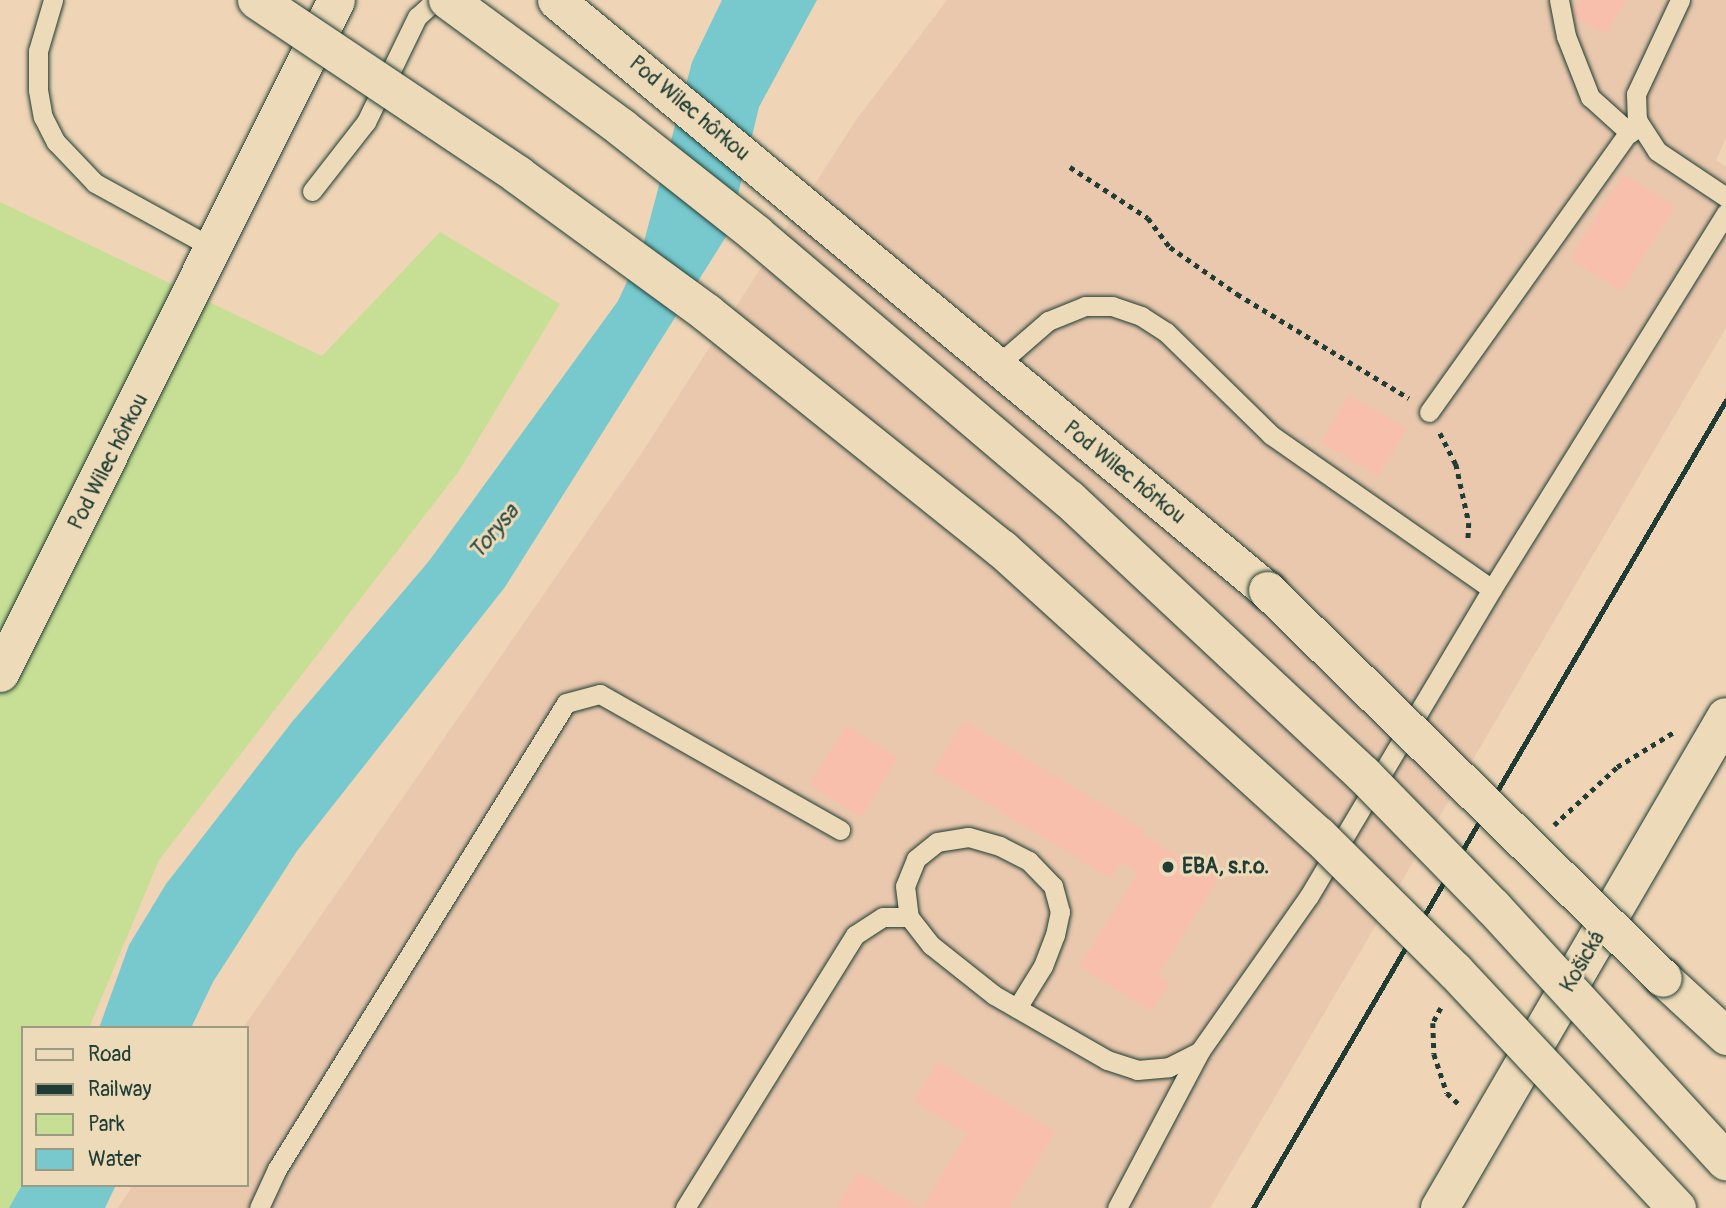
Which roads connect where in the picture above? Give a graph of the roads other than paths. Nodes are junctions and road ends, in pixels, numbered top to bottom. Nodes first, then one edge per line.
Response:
1 (53, 0) edge
2 (257, 0) edge
3 (336, 0) edge
4 (436, 0) edge
5 (448, 0) edge
6 (556, 0) edge
7 (1559, 0) edge
8 (1679, 0) edge
9 (1633, 126) junction
10 (312, 191) dead end
11 (1726, 197) edge
12 (1726, 213) edge
13 (213, 248) junction
14 (995, 367) junction
15 (1429, 412) road end
16 (1492, 589) junction
17 (0, 673) edge
18 (1726, 717) edge
19 (840, 830) dead end
20 (909, 917) junction
21 (1017, 1008) junction
22 (1726, 1036) edge
23 (1200, 1051) junction
24 (1726, 1161) edge
25 (259, 1208) edge
26 (685, 1208) edge
27 (1117, 1208) edge
28 (1440, 1208) edge
29 (1677, 1208) edge

1 - 13 lane
2 - 29 main road, bridge
3 - 13 street, Pod Wilec hôrkou
4 - 10 lane
5 - 24 main road, bridge
6 - 14 street, Pod Wilec hôrkou
7 - 9 lane
8 - 9 lane
9 - 11 lane
9 - 15 lane
12 - 16 lane
13 - 17 street, Pod Wilec hôrkou
14 - 16 lane
14 - 22 street, Pod Wilec hôrkou, bridge
16 - 23 lane
18 - 28 main road, Košická
19 - 25 lane
20 - 21 lane
20 - 21 lane
20 - 26 lane
21 - 23 lane
23 - 27 lane

